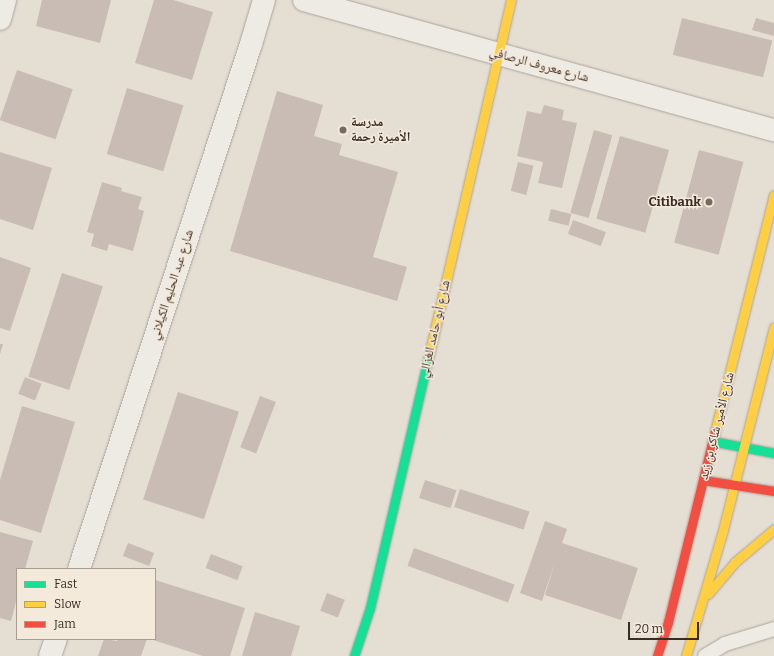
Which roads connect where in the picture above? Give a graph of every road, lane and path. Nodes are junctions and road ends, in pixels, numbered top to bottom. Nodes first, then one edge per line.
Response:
1 (5, 0) edge
2 (264, 0) edge
3 (304, 0) edge
4 (511, 0) edge
5 (0, 19) edge
6 (498, 54) junction
7 (774, 130) edge
8 (774, 195) edge
9 (774, 327) edge
10 (769, 348) junction
11 (774, 370) edge
12 (712, 442) junction
13 (744, 447) junction
14 (774, 453) edge
15 (703, 480) junction
16 (734, 486) junction
17 (774, 491) edge
18 (774, 529) edge
19 (79, 568) edge
20 (703, 599) junction
21 (774, 629) edge
22 (56, 640) edge
23 (50, 656) edge
24 (354, 656) edge
25 (657, 656) edge
26 (686, 656) edge
27 (705, 656) edge

1 - 5 street
2 - 19 street, شارع عبد الحليم الكيلاني
3 - 6 street, شارع معروف الرصافي
4 - 6 main road, شارع أبو حامد الغزالي
6 - 7 street, شارع معروف الرصافي
6 - 24 main road, شارع أبو حامد الغزالي
8 - 12 main road, شارع الأمير شاكر بن زيد
9 - 10 main road
10 - 11 main road
10 - 13 main road
12 - 13 main road
12 - 15 main road, شارع الأمير شاكر بن زيد
13 - 14 main road
13 - 16 main road
15 - 16 main road
15 - 25 main road, شارع الأمير شاكر بن زيد
16 - 17 main road
16 - 20 main road
18 - 20 main road
20 - 26 main road
21 - 27 lane
22 - 23 street

